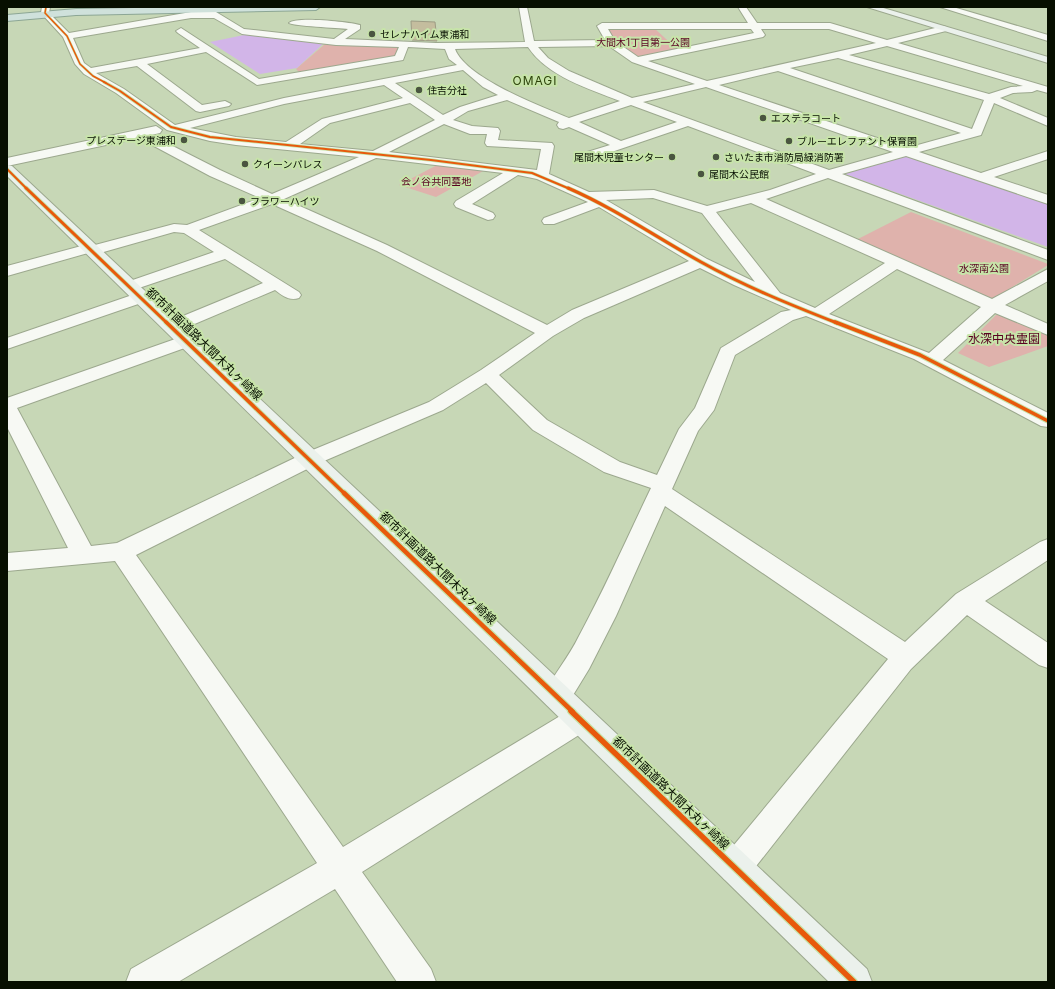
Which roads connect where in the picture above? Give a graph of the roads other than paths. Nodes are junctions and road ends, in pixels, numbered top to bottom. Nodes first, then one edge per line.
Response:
1 (300, 7) edge
2 (316, 7) edge
3 (523, 7) edge
4 (742, 7) edge
5 (871, 7) edge
6 (944, 7) edge
7 (208, 8) edge
8 (46, 10) edge
9 (7, 18) edge
10 (229, 23) junction
11 (215, 25) dead end
12 (755, 26) junction
13 (194, 29) dead end
14 (943, 29) junction
15 (67, 36) junction
16 (286, 36) junction
17 (1048, 38) edge
18 (731, 41) junction
19 (336, 42) junction
20 (889, 42) junction
21 (610, 43) junction
22 (405, 44) junction
23 (530, 44) junction
24 (449, 46) junction
25 (746, 46) dead end
26 (208, 49) junction
27 (838, 55) junction
28 (636, 60) junction
29 (1048, 60) edge
30 (139, 62) junction
31 (464, 67) junction
32 (779, 68) junction
33 (88, 72) junction
34 (257, 82) junction
35 (386, 82) junction
36 (706, 85) junction
37 (268, 90) dead end
38 (1047, 90) edge
39 (508, 96) junction
40 (990, 98) junction
41 (414, 99) junction
42 (631, 100) junction
43 (284, 101) junction
44 (252, 108) junction
45 (443, 120) junction
46 (568, 122) junction
47 (688, 122) junction
48 (1048, 122) edge
49 (171, 127) junction
50 (494, 131) junction
51 (508, 132) dead end
52 (973, 133) junction
53 (142, 134) junction
54 (261, 144) junction
55 (621, 145) junction
56 (288, 146) junction
57 (548, 146) junction
58 (906, 152) junction
59 (376, 154) junction
60 (1048, 155) edge
61 (588, 156) dead end
62 (7, 162) edge
63 (7, 169) edge
64 (516, 171) junction
65 (828, 174) junction
66 (542, 176) junction
67 (982, 178) junction
68 (271, 199) junction
69 (594, 199) junction
70 (753, 199) junction
71 (1048, 200) edge
72 (707, 210) junction
73 (488, 216) dead end
74 (549, 221) dead end
75 (188, 229) junction
76 (91, 249) junction
77 (226, 253) junction
78 (1048, 256) edge
79 (701, 262) junction
80 (897, 262) junction
81 (7, 271) edge
82 (1048, 274) edge
83 (276, 284) junction
84 (136, 292) junction
85 (774, 297) junction
86 (273, 304) dead end
87 (993, 305) junction
88 (812, 313) junction
89 (1048, 330) edge
90 (547, 332) junction
91 (179, 334) junction
92 (7, 344) edge
93 (931, 361) junction
94 (488, 374) junction
95 (7, 405) edge
96 (7, 408) edge
97 (1048, 421) edge
98 (310, 459) junction
99 (662, 489) junction
100 (1048, 548) edge
101 (121, 552) junction
102 (84, 555) junction
103 (7, 562) edge
104 (964, 601) junction
105 (906, 657) junction
106 (1048, 657) edge
107 (557, 696) junction
108 (580, 719) junction
109 (339, 868) junction
110 (735, 868) junction
111 (144, 982) edge
112 (418, 982) edge
113 (854, 982) edge

1 - 2 highway
1 - 7 highway
3 - 23 street
4 - 12 street
5 - 14 street
6 - 17 street
7 - 8 highway
8 - 9 highway
8 - 15 street
10 - 11 street
10 - 15 street
10 - 16 street
12 - 18 street
12 - 20 street
12 - 21 street
13 - 26 street
14 - 20 street
14 - 29 street
15 - 33 street
16 - 19 street
16 - 19 street
18 - 25 street
18 - 28 street
19 - 22 street
20 - 27 street
20 - 38 street
21 - 23 street
21 - 28 street
22 - 24 street
22 - 34 street
23 - 24 street
23 - 42 street
24 - 31 street
26 - 30 street
26 - 34 street
27 - 32 street
27 - 40 street
28 - 36 street
30 - 33 street
30 - 43 street
31 - 35 street
31 - 39 street
32 - 36 street
32 - 52 street
33 - 49 street
34 - 37 street
35 - 41 street
35 - 43 street
36 - 42 street
36 - 58 street
38 - 40 street
39 - 45 street
39 - 46 street
40 - 48 street
40 - 52 street
41 - 45 street
41 - 56 street
42 - 46 street
42 - 47 street
43 - 44 street
44 - 49 street
44 - 54 street
45 - 50 street
45 - 59 street
46 - 55 street
46 - 57 street
47 - 55 street
47 - 65 street
49 - 53 street
49 - 54 street
50 - 51 street
50 - 57 street
52 - 58 street
53 - 62 street
53 - 68 street
54 - 56 street
55 - 61 street
56 - 59 street
57 - 66 street
58 - 65 street
58 - 67 street
59 - 64 street
59 - 68 street
60 - 67 street
63 - 76 street, 都市計画道路大間木丸ヶ崎線
64 - 66 street
64 - 73 street
65 - 70 street
65 - 78 street
66 - 69 street
67 - 71 street
68 - 75 street
68 - 90 street
69 - 72 street
69 - 74 street
69 - 79 street
70 - 72 street
70 - 80 street
72 - 85 street
75 - 76 street
75 - 77 street
76 - 81 street
76 - 84 street, 都市計画道路大間木丸ヶ崎線
77 - 83 street
77 - 84 street
79 - 85 street
79 - 90 street
80 - 87 street
80 - 88 street
82 - 87 street
83 - 86 street
83 - 91 street
84 - 91 street, 都市計画道路大間木丸ヶ崎線
84 - 92 street
85 - 88 street
87 - 89 street
87 - 93 street
88 - 93 street
88 - 99 street
90 - 94 street
91 - 95 street
91 - 98 street, 都市計画道路大間木丸ヶ崎線
93 - 97 street
94 - 98 street
94 - 99 street
96 - 102 street
98 - 101 street
98 - 107 street, 都市計画道路大間木丸ヶ崎線
99 - 105 street
99 - 107 street
100 - 104 street
101 - 102 street
101 - 109 street
102 - 103 street
104 - 105 street
104 - 106 street
105 - 110 street
107 - 108 street, 都市計画道路大間木丸ヶ崎線
108 - 109 street
108 - 110 street, 都市計画道路大間木丸ヶ崎線
109 - 111 street
109 - 112 street
110 - 113 street, 都市計画道路大間木丸ヶ崎線

